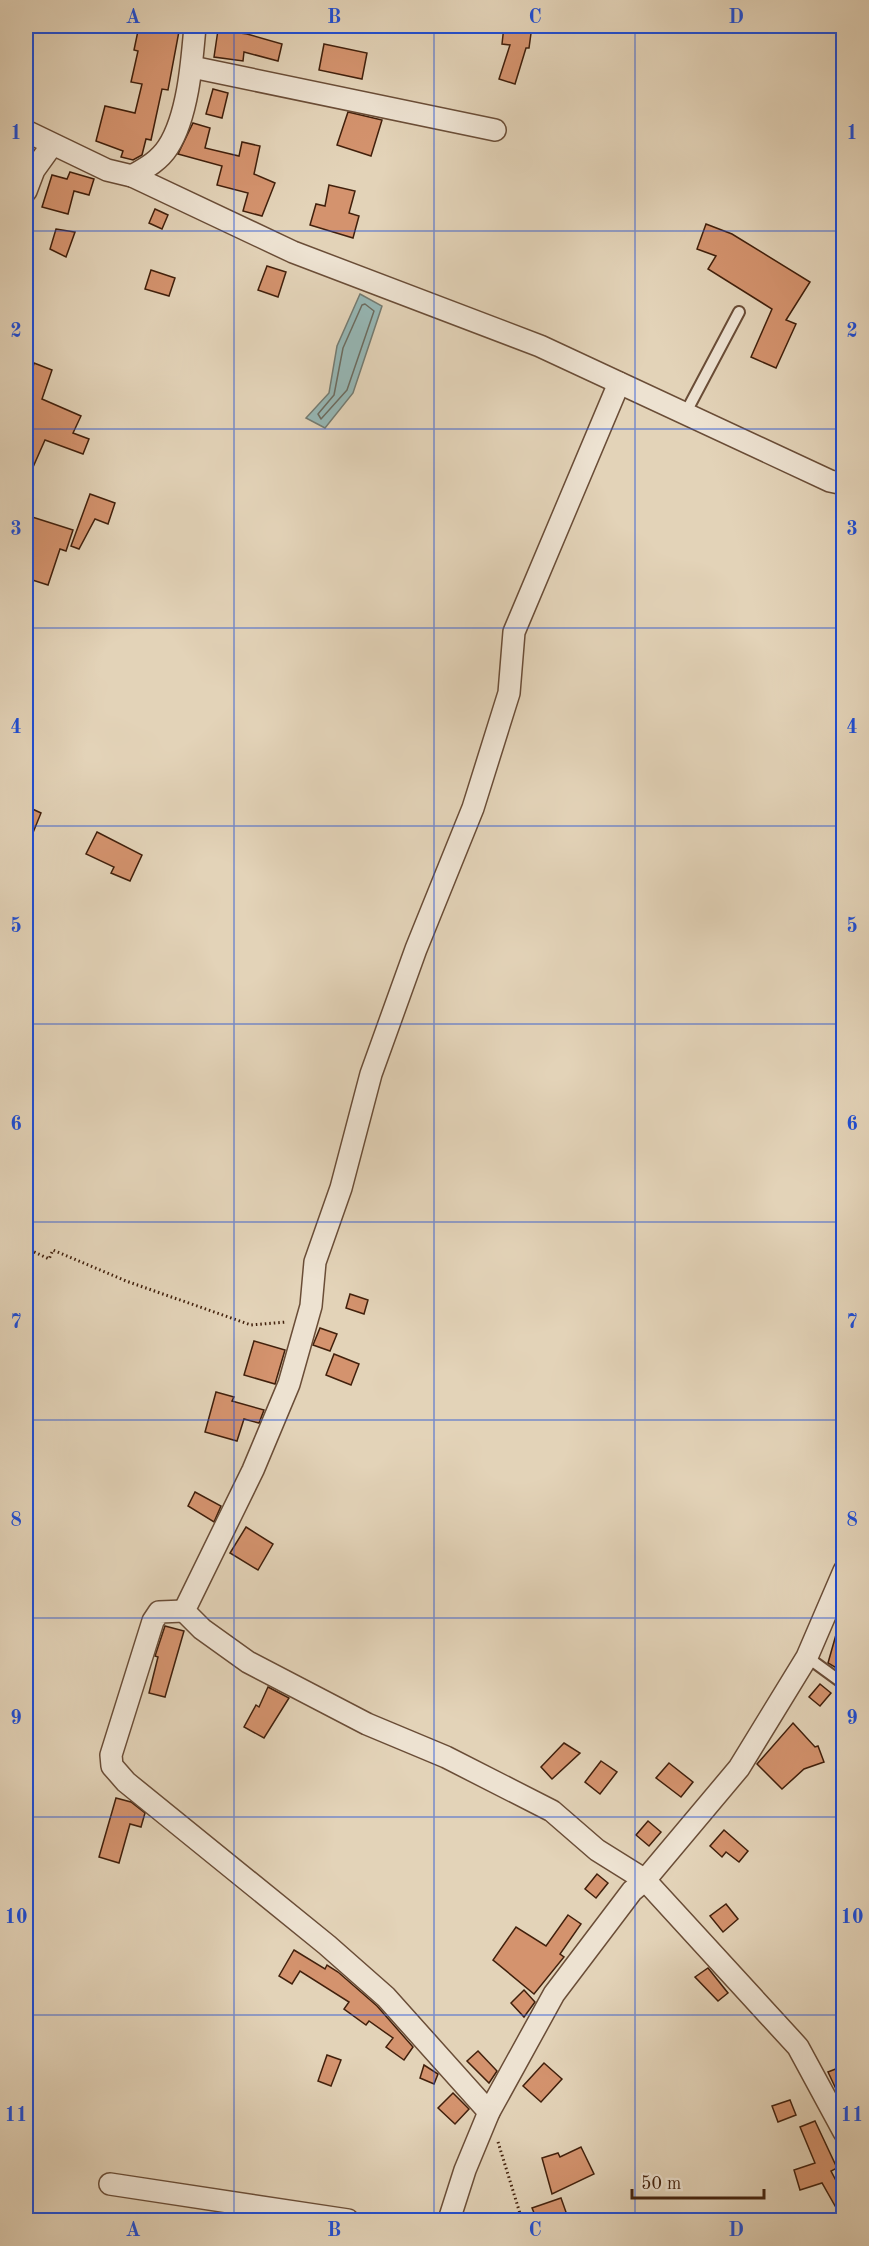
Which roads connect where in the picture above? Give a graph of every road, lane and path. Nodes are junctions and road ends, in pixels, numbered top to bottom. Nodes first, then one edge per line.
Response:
1 (195, 26) edge
2 (192, 67) junction
3 (495, 130) dead end
4 (26, 131) edge
5 (52, 145) junction
6 (132, 176) junction
7 (26, 191) edge
8 (740, 312) dead end
9 (619, 383) junction
10 (686, 414) junction
11 (843, 484) edge
12 (26, 1248) edge
13 (311, 1306) junction
14 (843, 1571) edge
15 (184, 1611) junction
16 (807, 1658) junction
17 (843, 1684) edge
18 (645, 1880) junction
19 (489, 2112) junction
20 (843, 2132) edge
21 (110, 2184) dead end
22 (348, 2220) edge
23 (449, 2220) edge
24 (522, 2220) edge

1 - 2 street
2 - 3 street
2 - 6 street
4 - 5 street
5 - 6 street
5 - 7 street
6 - 9 street
8 - 10 lane
9 - 10 street
9 - 13 street
10 - 11 street
12 - 13 path
13 - 15 street
14 - 16 street
15 - 18 street
15 - 19 street
16 - 17 lane
16 - 18 street
18 - 19 street
18 - 20 street
19 - 23 street
19 - 24 path
21 - 22 street

